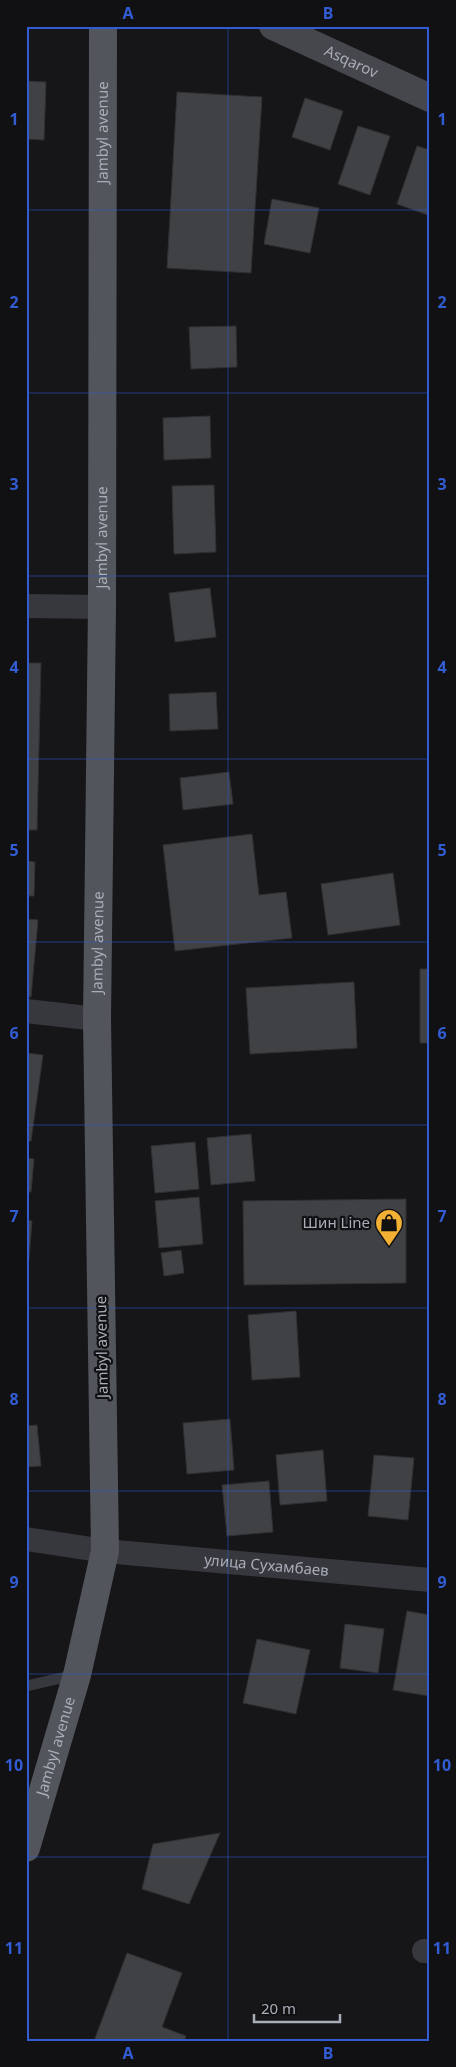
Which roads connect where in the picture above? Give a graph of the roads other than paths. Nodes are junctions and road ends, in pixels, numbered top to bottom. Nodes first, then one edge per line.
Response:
1 (103, 26) edge
2 (273, 26) edge
3 (430, 98) edge
4 (26, 606) edge
5 (102, 607) junction
6 (26, 1011) edge
7 (97, 1019) junction
8 (26, 1539) edge
9 (105, 1550) junction
10 (430, 1580) edge
11 (77, 1675) junction
12 (26, 1686) edge
13 (26, 1848) edge

1 - 5 main road, Jambyl avenue
2 - 3 main road, Asqarov
4 - 5 street
5 - 7 main road, Jambyl avenue
6 - 7 street
7 - 9 main road, Jambyl avenue
8 - 9 street, улица Сухамбаев
9 - 10 street, улица Сухамбаев
9 - 11 main road, Jambyl avenue
11 - 12 lane
11 - 13 main road, Jambyl avenue

